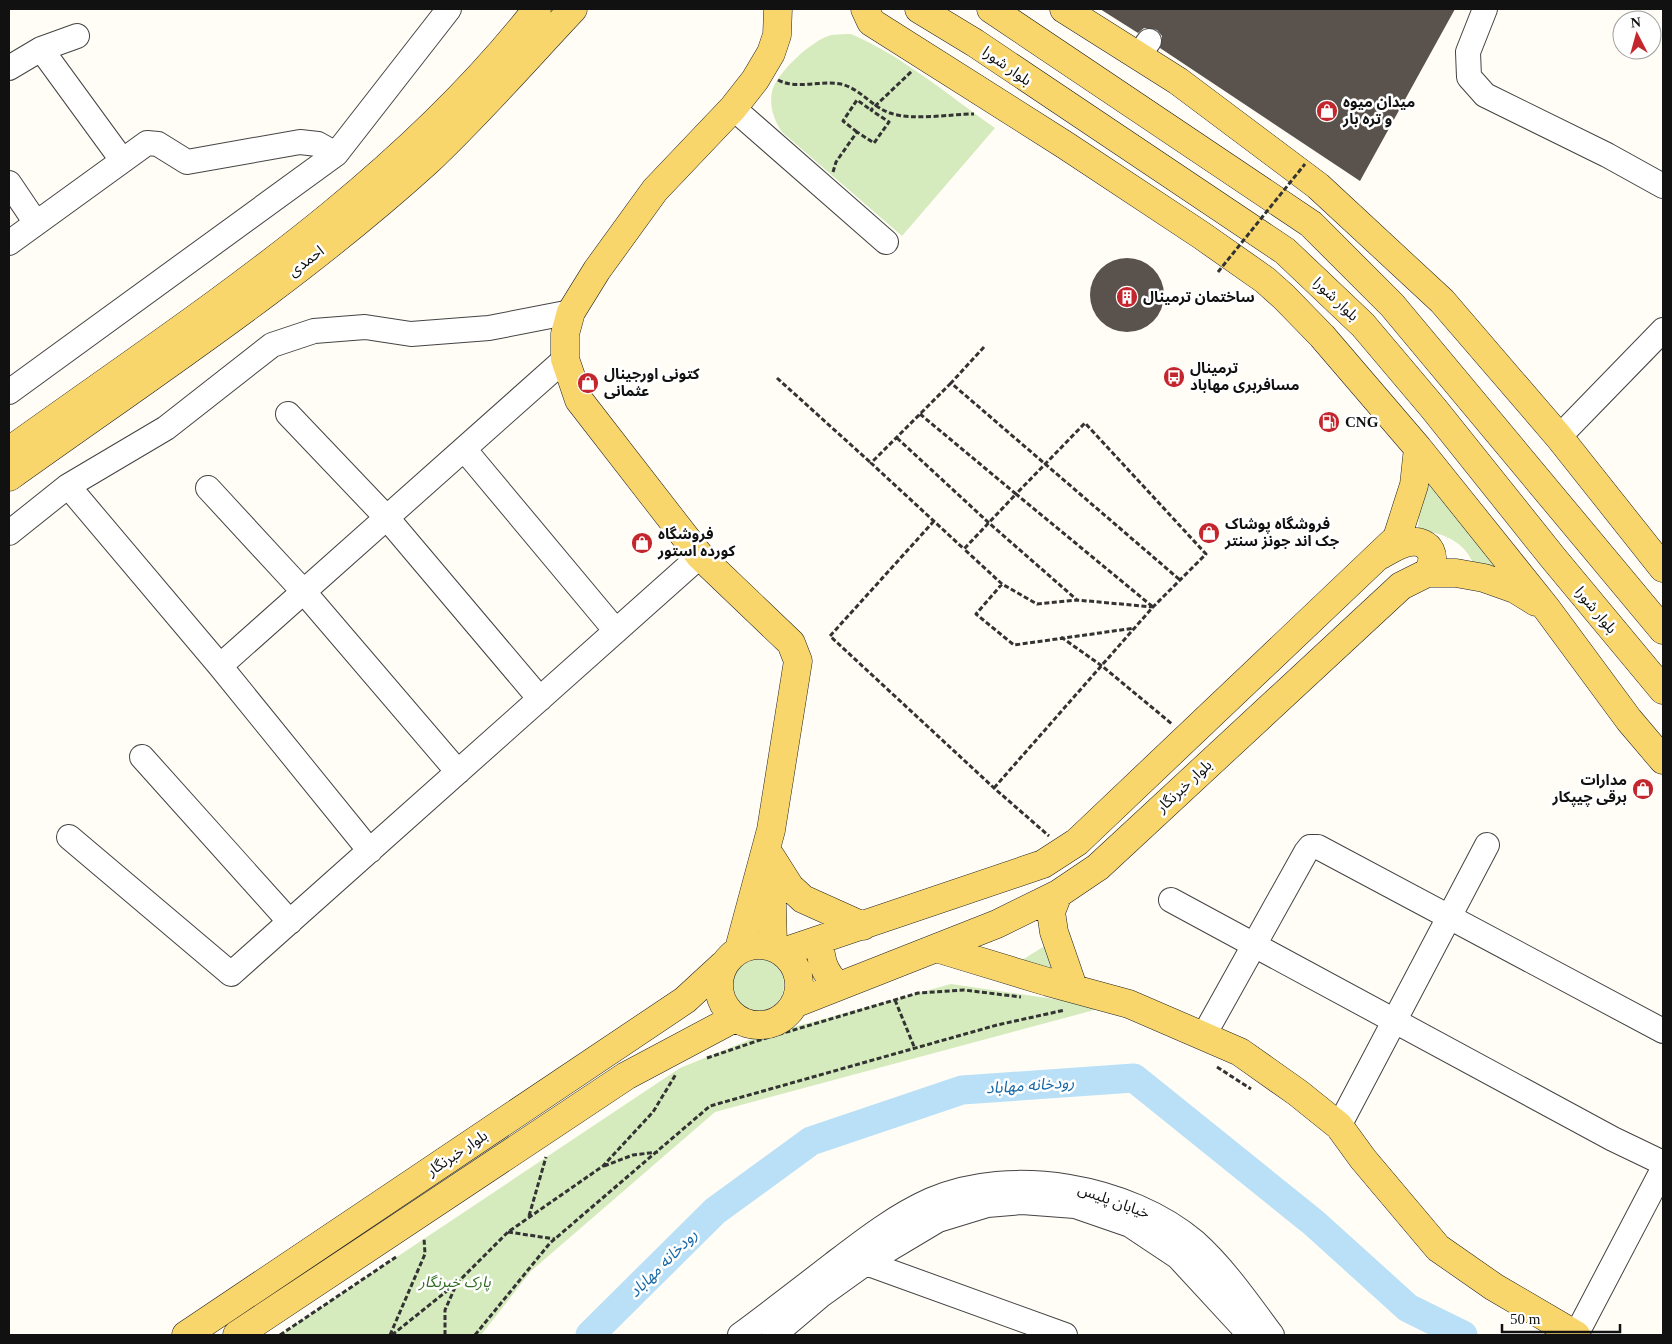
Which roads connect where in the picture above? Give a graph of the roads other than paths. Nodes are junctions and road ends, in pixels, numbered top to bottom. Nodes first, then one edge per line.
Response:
1 (449, 9) edge
2 (537, 9) edge
3 (573, 9) edge
4 (778, 9) edge
5 (865, 9) edge
6 (991, 9) edge
7 (1064, 9) edge
8 (1485, 9) edge
9 (925, 11) edge
10 (77, 36) dead end
11 (41, 49) junction
12 (1004, 65) junction
13 (9, 68) edge
14 (732, 108) junction
15 (1065, 145) junction
16 (336, 154) junction
17 (122, 160) junction
18 (9, 183) edge
19 (1663, 186) edge
20 (36, 223) junction
21 (886, 242) dead end
22 (9, 243) edge
23 (571, 312) junction
24 (1663, 330) edge
25 (565, 359) junction
26 (9, 392) edge
27 (288, 414) dead end
28 (1559, 437) junction
29 (1418, 448) junction
30 (464, 449) junction
31 (9, 451) edge
32 (9, 477) edge
33 (68, 486) junction
34 (208, 488) dead end
35 (387, 518) junction
36 (9, 533) edge
37 (700, 556) junction
38 (1378, 556) junction
39 (1663, 568) edge
40 (1426, 573) junction
41 (304, 592) junction
42 (1547, 609) junction
43 (1663, 630) edge
44 (616, 631) junction
45 (220, 666) junction
46 (1663, 690) edge
47 (540, 698) junction
48 (1628, 720) junction
49 (1663, 734) edge
50 (142, 757) dead end
51 (1663, 760) edge
52 (458, 772) junction
53 (771, 830) junction
54 (69, 837) dead end
55 (1487, 845) dead end
56 (370, 851) junction
57 (771, 857) junction
58 (1058, 894) junction
59 (1171, 900) dead end
60 (1450, 916) junction
61 (290, 922) junction
62 (863, 926) junction
63 (819, 940) junction
64 (1254, 945) junction
65 (936, 948) junction
66 (778, 949) junction
67 (731, 957) junction
68 (839, 986) junction
69 (1073, 997) junction
70 (685, 1000) junction
71 (794, 1004) junction
72 (735, 1018) junction
73 (1394, 1021) junction
74 (1663, 1031) edge
75 (709, 1032) junction
76 (1204, 1035) junction
77 (1339, 1126) junction
78 (1663, 1163) edge
79 (1663, 1169) edge
80 (934, 1210) junction
81 (866, 1263) junction
82 (186, 1335) edge
83 (237, 1335) edge
84 (740, 1335) edge
85 (774, 1335) edge
86 (1064, 1335) edge
87 (1250, 1335) edge
88 (1272, 1335) edge
89 (1576, 1335) edge

1 - 16 street
2 - 31 main road, احمدی
3 - 32 main road, احمدی
4 - 14 main road
5 - 15 main road
6 - 43 main road
7 - 28 main road
8 - 19 street
9 - 12 main road, بلوار شورا
10 - 11 street
11 - 13 street
11 - 17 street
12 - 15 main road
12 - 46 main road, بلوار شورا
14 - 21 street
14 - 23 main road
15 - 29 main road
16 - 17 street
16 - 26 street
17 - 20 street
18 - 20 street
20 - 22 street
23 - 25 main road
23 - 33 street
24 - 28 street
25 - 30 street
25 - 37 main road
27 - 35 street
28 - 39 main road
29 - 38 main road
29 - 42 main road
30 - 35 street
30 - 44 street
33 - 36 street
33 - 45 street
34 - 41 street
35 - 41 street
35 - 47 street
37 - 44 street
37 - 53 main road
38 - 40 main road
38 - 62 main road
40 - 42 main road, بلوار خبرنگار
40 - 58 main road, بلوار خبرنگار
41 - 45 street
41 - 52 street
42 - 48 main road
44 - 47 street
45 - 56 street
47 - 52 street
48 - 49 main road
48 - 51 main road
50 - 61 street
52 - 56 street
53 - 57 main road
53 - 67 main road
54 - 61 street
55 - 60 street
56 - 61 street
57 - 62 main road
57 - 66 main road
58 - 65 main road, بلوار خبرنگار
58 - 69 main road
59 - 64 street
60 - 64 street
60 - 73 street
60 - 74 street
62 - 63 main road
63 - 66 main road
63 - 68 main road
64 - 73 street
64 - 76 street
65 - 68 main road, بلوار خبرنگار
65 - 69 main road
66 - 67 main road
66 - 71 main road
67 - 70 main road, بلوار خبرنگار
67 - 72 main road
68 - 71 main road, بلوار خبرنگار
69 - 76 main road
70 - 75 main road
70 - 82 main road, بلوار خبرنگار
71 - 72 main road
72 - 75 main road, بلوار خبرنگار
73 - 77 street
73 - 78 street
75 - 83 main road, بلوار خبرنگار
76 - 77 main road
77 - 89 main road
79 - 89 street
80 - 81 street, خیابان پلیس
80 - 84 street, خیابان پلیس
80 - 87 street, خیابان پلیس
80 - 88 street, خیابان پلیس
81 - 85 street, خیابان پلیس
81 - 86 street

